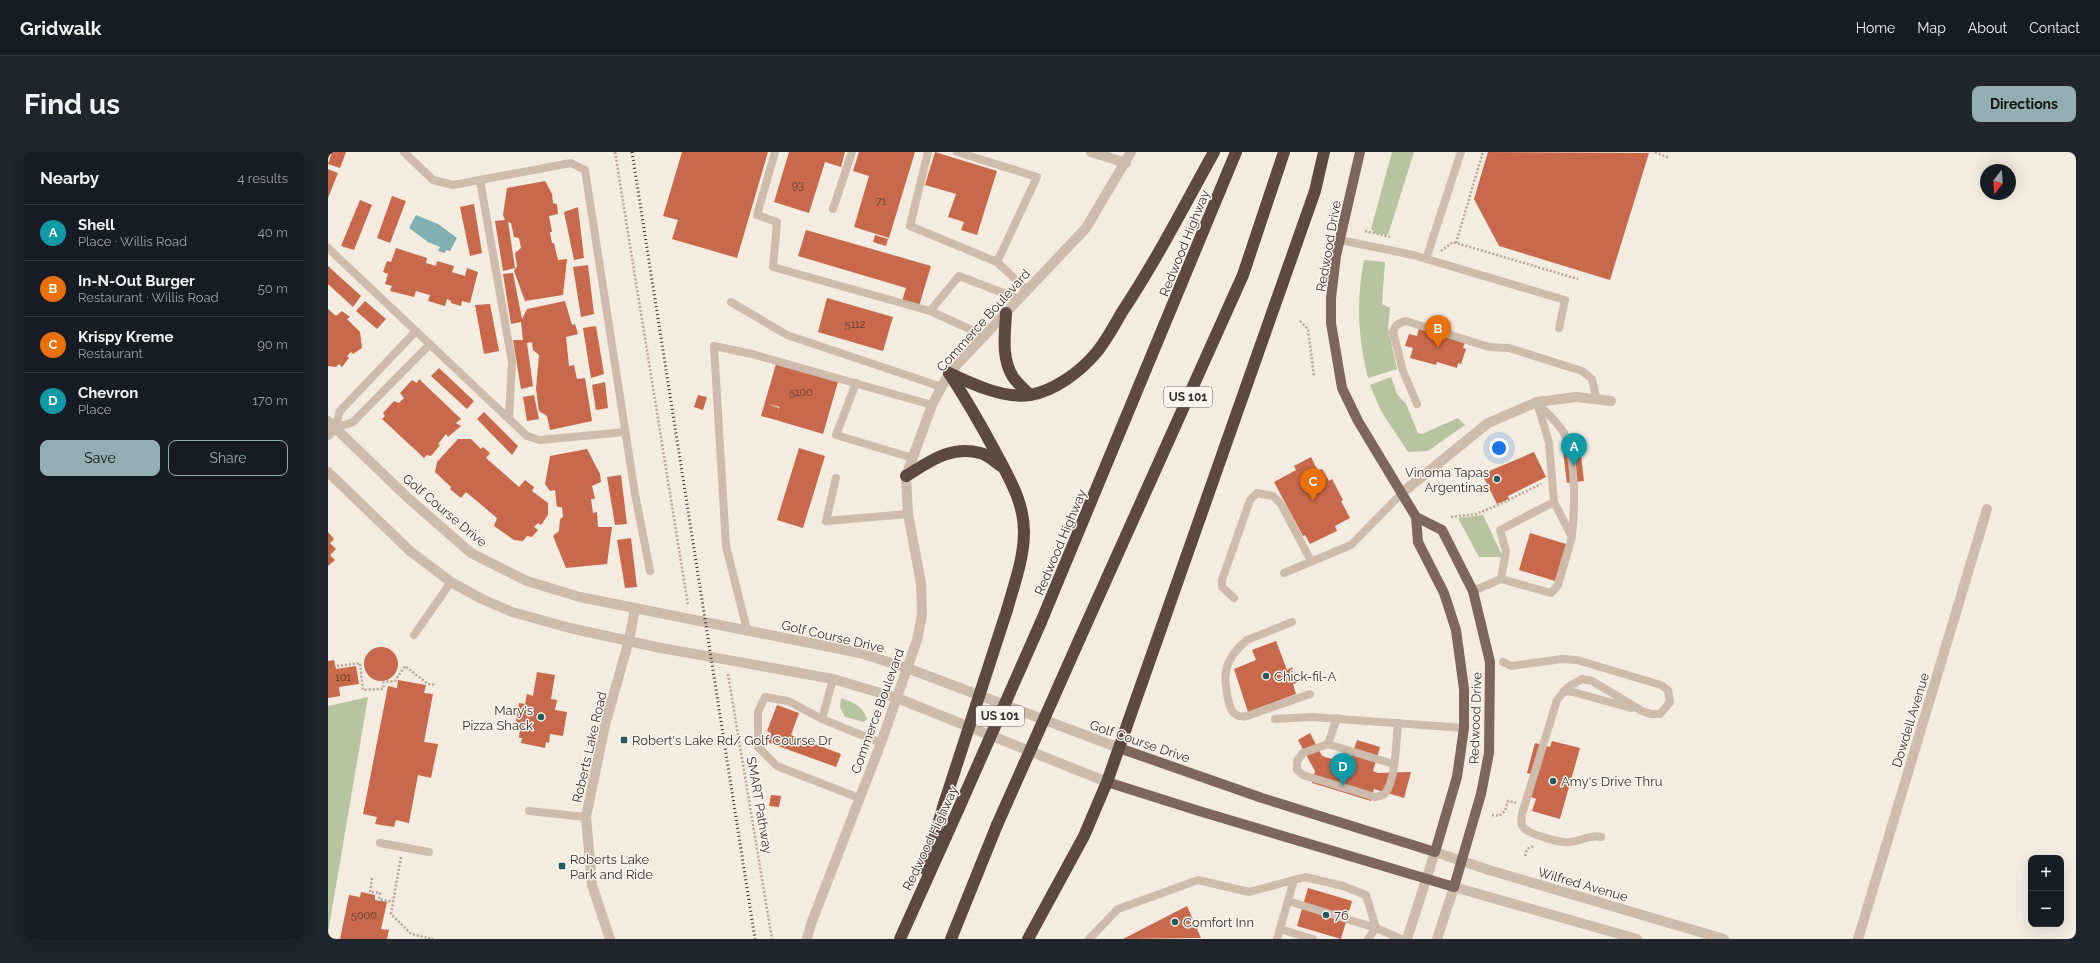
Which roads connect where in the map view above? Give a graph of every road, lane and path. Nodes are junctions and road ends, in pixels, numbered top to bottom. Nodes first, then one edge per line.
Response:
1 (404, 152) edge
2 (615, 152) edge
3 (775, 152) edge
4 (852, 152) edge
5 (928, 152) edge
6 (959, 152) edge
7 (1091, 152) edge
8 (1131, 152) edge
9 (1214, 152) edge
10 (1236, 152) edge
11 (1284, 152) edge
12 (1324, 152) edge
13 (1360, 152) edge
14 (1461, 152) edge
15 (1483, 152) edge
16 (1655, 152) edge
17 (1669, 158) dead end
18 (1126, 163) junction
19 (480, 180) junction
20 (833, 209) dead end
21 (1340, 240) junction
22 (1456, 243) junction
23 (328, 248) edge
24 (1441, 251) dead end
25 (1426, 259) junction
26 (996, 262) junction
27 (1578, 279) dead end
28 (1027, 290) junction
29 (1019, 299) junction
30 (731, 302) dead end
31 (930, 311) junction
32 (1006, 313) junction
33 (1300, 322) dead end
34 (1559, 328) dead end
35 (416, 331) junction
36 (985, 336) junction
37 (430, 344) junction
38 (949, 373) junction
39 (1314, 376) dead end
40 (856, 384) junction
41 (942, 386) junction
42 (1030, 395) junction
43 (1597, 400) junction
44 (1611, 401) dead end
45 (1537, 402) junction
46 (1417, 404) dead end
47 (932, 405) junction
48 (509, 418) junction
49 (330, 428) edge
50 (625, 432) junction
51 (912, 458) junction
52 (1004, 468) junction
53 (328, 472) edge
54 (906, 476) junction
55 (836, 478) dead end
56 (1542, 484) dead end
57 (1402, 492) junction
58 (1554, 502) junction
59 (1987, 509) dead end
60 (908, 514) junction
61 (1416, 517) junction
62 (1451, 517) dead end
63 (1572, 537) junction
64 (1311, 561) junction
65 (650, 571) dead end
66 (1284, 573) dead end
67 (1502, 579) junction
68 (451, 582) junction
69 (1473, 591) junction
70 (1234, 598) dead end
71 (688, 605) dead end
72 (635, 609) junction
73 (1292, 622) dead end
74 (747, 630) junction
75 (414, 635) dead end
76 (629, 640) junction
77 (1503, 662) dead end
78 (338, 666) dead end
79 (907, 668) junction
80 (728, 674) dead end
81 (833, 680) junction
82 (436, 685) dead end
83 (1564, 691) junction
84 (1310, 694) dead end
85 (897, 698) junction
86 (1642, 711) junction
87 (1337, 718) junction
88 (822, 719) junction
89 (1275, 719) dead end
90 (1398, 723) junction
91 (1464, 728) junction
92 (881, 743) junction
93 (1328, 744) junction
94 (1119, 748) junction
95 (1393, 764) junction
96 (1107, 782) junction
97 (859, 798) junction
98 (529, 811) dead end
99 (586, 817) junction
100 (1601, 837) dead end
101 (380, 843) dead end
102 (429, 852) dead end
103 (1435, 852) junction
104 (401, 857) dead end
105 (1462, 860) junction
106 (372, 878) dead end
107 (1427, 879) junction
108 (1294, 880) junction
109 (1454, 887) junction
110 (1288, 901) junction
111 (393, 902) junction
112 (912, 910) junction
113 (1376, 928) junction
114 (1280, 929) junction
115 (432, 939) edge
116 (610, 939) edge
117 (772, 939) edge
118 (807, 939) edge
119 (900, 939) edge
120 (951, 939) edge
121 (1028, 939) edge
122 (1089, 939) edge
123 (1278, 939) edge
124 (1313, 939) edge
125 (1368, 939) edge
126 (1401, 939) edge
127 (1407, 939) edge
128 (1437, 939) edge
129 (1636, 939) edge
130 (1724, 939) edge
131 (1858, 939) edge

1 - 19 lane
2 - 71 path
3 - 31 lane
4 - 20 lane
5 - 26 lane
6 - 26 lane
7 - 18 street
8 - 18 street, Commerce Boulevard
9 - 42 highway
10 - 112 highway, Redwood Highway / US 101, bridge
11 - 120 highway, US 101, bridge
12 - 94 highway
13 - 21 main road, Redwood Drive
14 - 25 lane
15 - 22 path
16 - 17 path
18 - 28 street, Commerce Boulevard
19 - 48 lane
19 - 50 lane
21 - 25 lane
21 - 57 main road, Redwood Drive
22 - 24 path
22 - 27 path
23 - 35 lane
25 - 34 lane
26 - 28 lane
28 - 29 street, Commerce Boulevard
29 - 31 lane
29 - 32 street, Commerce Boulevard
30 - 41 lane
31 - 36 lane
32 - 36 street, Commerce Boulevard
32 - 42 highway
33 - 39 path
35 - 37 lane
35 - 49 lane
36 - 38 street, Commerce Boulevard
37 - 48 lane
37 - 49 lane
38 - 41 street, Commerce Boulevard
38 - 42 highway
38 - 52 highway
40 - 47 lane
40 - 51 lane
40 - 74 lane
41 - 47 street, Commerce Boulevard
43 - 44 street
43 - 45 street
43 - 46 lane
45 - 57 street
45 - 58 lane
45 - 63 lane
47 - 51 street, Commerce Boulevard
48 - 50 lane
49 - 72 street, Golf Course Drive
50 - 65 lane
51 - 54 street, Commerce Boulevard
52 - 54 highway
52 - 112 highway, bridge
53 - 68 street
54 - 60 street, Commerce Boulevard
55 - 60 lane
56 - 62 path
57 - 61 main road, Redwood Drive
57 - 64 lane
58 - 63 lane
58 - 67 lane
59 - 131 street, Dowdell Avenue
60 - 79 street, Commerce Boulevard
61 - 69 main road, Redwood Drive
61 - 91 main road, Redwood Drive
63 - 67 lane
64 - 66 lane
64 - 70 lane
67 - 69 lane
68 - 75 lane
68 - 76 street
69 - 105 main road, Redwood Drive
72 - 74 street, Golf Course Drive
72 - 76 street, Roberts Lake Road
73 - 84 lane
74 - 79 street, Golf Course Drive
76 - 81 street
76 - 99 street, Roberts Lake Road
77 - 86 lane
78 - 82 path
79 - 85 street, Commerce Boulevard
79 - 94 street, Golf Course Drive
80 - 117 path, SMART Pathway
81 - 85 street
81 - 88 lane
83 - 86 lane
83 - 86 lane
83 - 100 lane
85 - 92 street, Commerce Boulevard
85 - 96 street
87 - 89 lane
87 - 90 lane
87 - 93 lane
88 - 92 lane
88 - 97 lane
90 - 91 lane
90 - 95 lane
91 - 103 main road, Redwood Drive
92 - 97 street, Commerce Boulevard
93 - 95 lane
93 - 95 lane
94 - 96 highway
94 - 103 main road, Golf Course Drive
96 - 107 main road
96 - 121 highway
97 - 118 street, Commerce Boulevard
98 - 99 lane
99 - 116 street, Roberts Lake Road
101 - 102 lane
103 - 105 street, Wilfred Avenue
103 - 107 street, Redwood Drive
104 - 111 path
105 - 109 main road, Redwood Drive
105 - 130 street, Wilfred Avenue
106 - 111 path
107 - 109 main road
107 - 127 street, Redwood Drive
108 - 110 lane
108 - 113 lane
108 - 122 lane
109 - 128 street, Redwood Drive
109 - 129 street
110 - 113 lane
110 - 114 lane
111 - 115 path
112 - 119 highway, Redwood Highway / US 101
113 - 125 lane
113 - 126 lane
114 - 123 lane
114 - 124 lane

